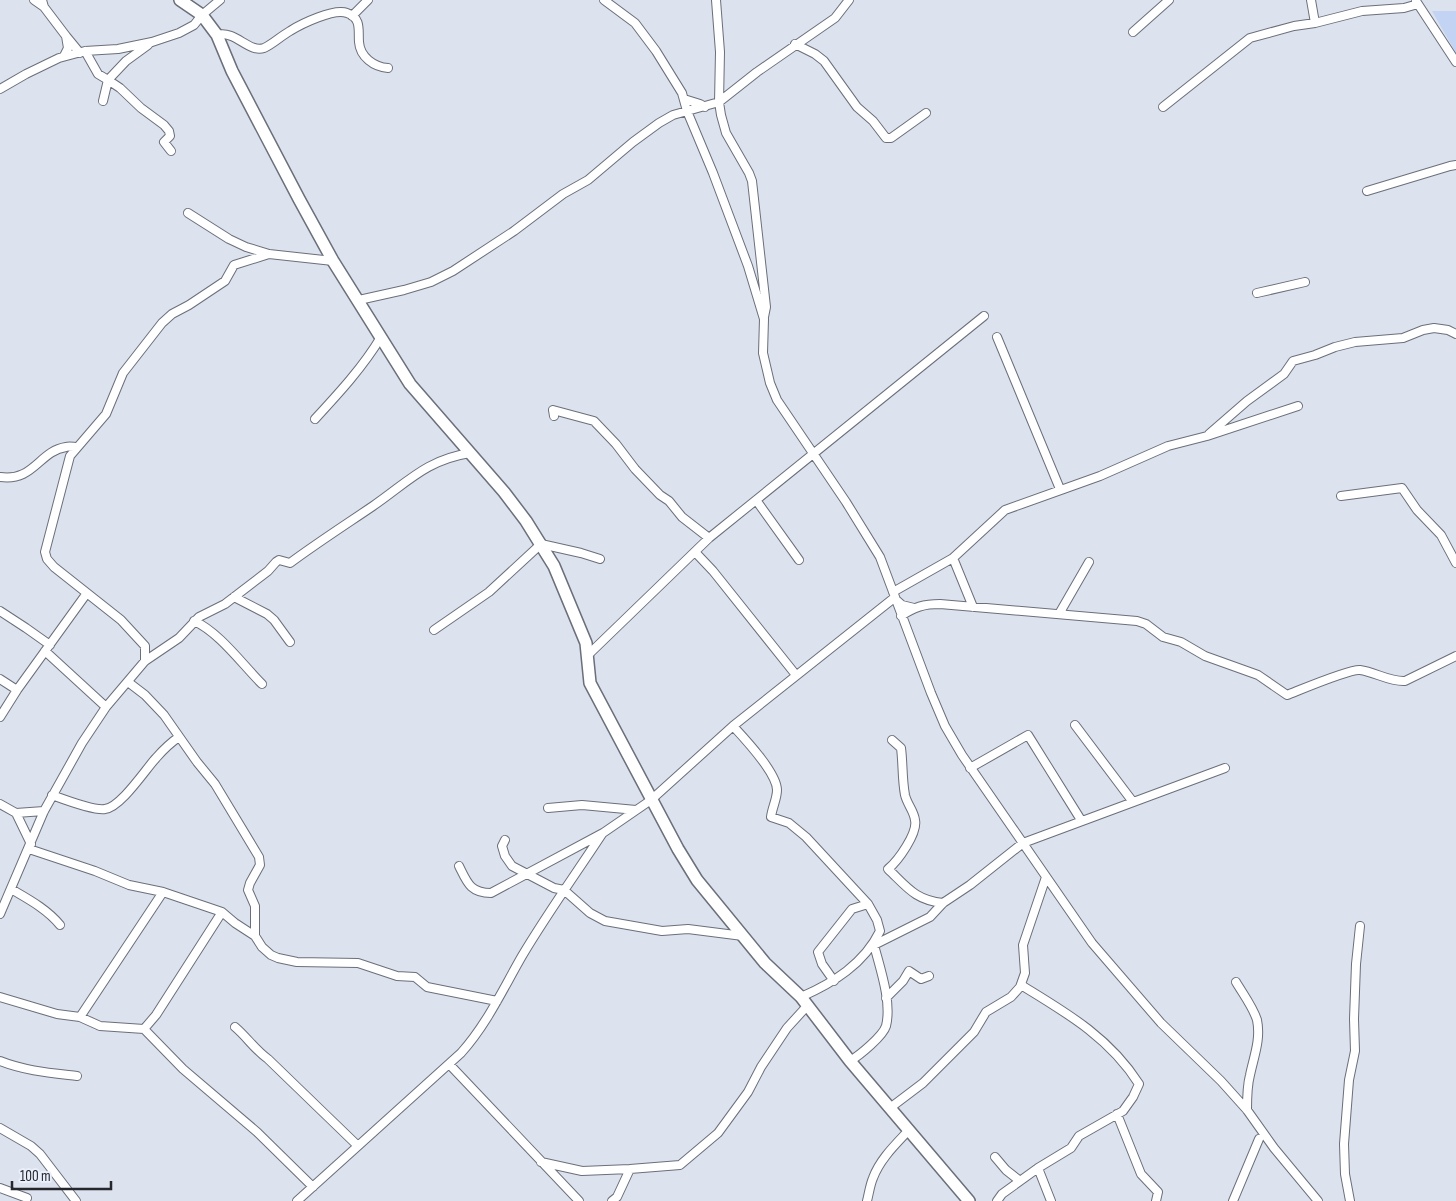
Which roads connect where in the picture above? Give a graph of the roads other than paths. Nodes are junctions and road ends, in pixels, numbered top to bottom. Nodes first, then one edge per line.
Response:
1 (34, 0) edge
2 (180, 0) edge
3 (220, 0) edge
4 (368, 0) edge
5 (604, 0) edge
6 (716, 0) edge
7 (849, 0) edge
8 (1169, 0) edge
9 (1311, 0) edge
10 (1416, 2) edge
11 (43, 4) edge
12 (202, 15) junction
13 (352, 16) junction
14 (1315, 23) junction
15 (1133, 32) dead end
16 (217, 35) junction
17 (66, 36) junction
18 (152, 42) junction
19 (795, 44) junction
20 (82, 52) junction
21 (64, 56) junction
22 (1456, 62) edge
23 (388, 68) dead end
24 (119, 69) junction
25 (98, 74) junction
26 (108, 80) junction
27 (117, 86) junction
28 (0, 89) edge
29 (684, 99) junction
30 (719, 102) junction
31 (705, 107) junction
32 (1163, 107) dead end
33 (687, 111) junction
34 (926, 113) dead end
35 (171, 151) dead end
36 (1456, 165) edge
37 (1367, 191) dead end
38 (188, 214) dead end
39 (269, 254) junction
40 (333, 260) junction
41 (1305, 282) dead end
42 (1257, 293) dead end
43 (358, 300) junction
44 (984, 316) dead end
45 (764, 319) junction
46 (1456, 334) edge
47 (381, 337) junction
48 (997, 337) dead end
49 (1298, 406) dead end
50 (554, 416) dead end
51 (315, 419) dead end
52 (1207, 436) junction
53 (78, 447) junction
54 (470, 453) junction
55 (812, 454) junction
56 (0, 477) edge
57 (1060, 489) junction
58 (1341, 496) dead end
59 (756, 500) junction
60 (709, 538) junction
61 (540, 544) junction
62 (695, 552) junction
63 (953, 558) junction
64 (600, 559) dead end
65 (799, 560) dead end
66 (1090, 562) dead end
67 (1456, 563) edge
68 (87, 593) junction
69 (894, 595) junction
70 (234, 597) junction
71 (973, 607) junction
72 (914, 608) junction
73 (0, 611) edge
74 (1059, 614) junction
75 (901, 616) junction
76 (194, 621) junction
77 (434, 630) dead end
78 (290, 642) dead end
79 (145, 646) junction
80 (48, 648) junction
81 (157, 653) junction
82 (588, 655) junction
83 (1456, 656) edge
84 (145, 661) junction
85 (796, 675) junction
86 (0, 679) edge
87 (128, 682) junction
88 (262, 684) dead end
89 (17, 690) junction
90 (106, 707) junction
91 (0, 717) edge
92 (1075, 725) dead end
93 (734, 726) junction
94 (178, 737) junction
95 (892, 740) dead end
96 (970, 768) junction
97 (1225, 768) dead end
98 (52, 795) junction
99 (651, 800) junction
100 (1133, 802) junction
101 (0, 804) edge
102 (548, 808) dead end
103 (636, 810) junction
104 (44, 811) junction
105 (16, 813) junction
106 (1081, 820) junction
107 (603, 833) junction
108 (505, 840) dead end
109 (1023, 843) junction
110 (30, 847) junction
111 (459, 866) dead end
112 (526, 873) junction
113 (1046, 877) junction
114 (11, 889) junction
115 (564, 890) junction
116 (163, 892) junction
117 (943, 903) junction
118 (868, 904) junction
119 (222, 912) junction
120 (0, 914) edge
121 (60, 925) dead end
122 (1360, 926) dead end
123 (255, 936) junction
124 (744, 936) junction
125 (874, 945) junction
126 (929, 976) dead end
127 (834, 981) junction
128 (1236, 982) dead end
129 (1021, 985) junction
130 (0, 997) edge
131 (886, 998) junction
132 (497, 1001) junction
133 (804, 1001) junction
134 (80, 1017) junction
135 (235, 1027) dead end
136 (144, 1029) junction
137 (0, 1061) edge
138 (850, 1061) junction
139 (449, 1064) junction
140 (77, 1076) dead end
141 (890, 1108) junction
142 (1247, 1110) junction
143 (1118, 1114) junction
144 (0, 1128) edge
145 (909, 1130) junction
146 (1259, 1139) dead end
147 (358, 1146) junction
148 (995, 1157) dead end
149 (540, 1161) junction
150 (1038, 1168) junction
151 (630, 1169) junction
152 (1020, 1181) junction
153 (313, 1187) junction
154 (0, 1188) edge
155 (27, 1198) dead end
156 (76, 1201) edge
157 (298, 1201) edge
158 (579, 1201) edge
159 (612, 1201) edge
160 (867, 1201) edge
161 (969, 1201) edge
162 (997, 1201) edge
163 (1051, 1201) edge
164 (1156, 1201) edge
165 (1233, 1201) edge
166 (1318, 1201) edge
167 (1350, 1201) edge

1 - 11 street
2 - 12 main road
3 - 12 street
4 - 13 street
5 - 29 street
6 - 30 street
7 - 19 street
8 - 15 street
9 - 14 street
10 - 14 street
10 - 22 street
11 - 17 street
12 - 16 main road
12 - 18 street
13 - 16 street
13 - 23 street
14 - 32 street
16 - 40 main road
17 - 20 street
17 - 21 street
18 - 20 street
18 - 24 street
19 - 30 street
19 - 34 street
20 - 21 street
20 - 25 street
21 - 28 street
24 - 26 street
24 - 27 street
25 - 26 street
25 - 26 street
26 - 27 street
27 - 35 street
29 - 31 street
29 - 33 street
30 - 31 street
30 - 45 street
31 - 33 street
33 - 43 street
33 - 45 street
36 - 37 street
38 - 39 street
39 - 40 street
39 - 53 street
40 - 43 main road
41 - 42 street
43 - 47 main road
44 - 55 street
45 - 55 street
46 - 52 street
47 - 51 street
47 - 54 main road
48 - 57 street
49 - 52 street
50 - 60 street
52 - 57 street
53 - 56 street
53 - 68 street
54 - 61 main road
54 - 70 street
55 - 59 street
55 - 69 street
57 - 63 street
58 - 67 street
59 - 60 street
59 - 65 street
60 - 62 street
61 - 64 street
61 - 77 street
61 - 82 main road
62 - 82 street
62 - 85 street
63 - 69 street
63 - 71 street
66 - 74 street
68 - 79 street
68 - 80 street
69 - 72 street
69 - 75 street
69 - 85 street
70 - 76 street
70 - 78 street
71 - 72 street
71 - 74 street
72 - 75 street
73 - 80 street
74 - 83 street
75 - 96 street
76 - 81 street
76 - 88 street
79 - 81 street
79 - 84 street
80 - 89 street
80 - 90 street
81 - 84 street
82 - 99 main road
84 - 87 street
85 - 93 street
86 - 89 street
87 - 90 street
87 - 94 street
89 - 91 street
90 - 98 street
92 - 100 street
93 - 99 street
93 - 118 street
94 - 98 street
94 - 123 street
95 - 117 street
96 - 106 street
96 - 109 street
97 - 100 street
98 - 104 street
99 - 103 street
99 - 124 main road
100 - 106 street
101 - 105 street
102 - 103 street
103 - 107 street
104 - 105 street
104 - 110 street
105 - 110 street
106 - 109 street
107 - 112 street
107 - 115 street
108 - 112 street
109 - 113 street
109 - 117 street
110 - 114 street
110 - 116 street
111 - 112 street
112 - 115 street
113 - 129 street
113 - 142 street
114 - 120 street
114 - 121 street
115 - 124 street
115 - 132 street
116 - 119 street
116 - 134 street
117 - 125 street
118 - 125 street
118 - 127 street
119 - 123 street
119 - 136 street
122 - 167 street
123 - 132 street
124 - 133 main road
125 - 127 street
125 - 131 street
126 - 131 street
127 - 133 street
128 - 142 street
129 - 141 street
129 - 143 street
130 - 134 street
131 - 138 street
132 - 139 street
133 - 138 main road
133 - 151 street
134 - 136 street
135 - 147 street
136 - 153 street
137 - 140 street
138 - 141 main road
139 - 147 street
139 - 149 street
141 - 145 main road
142 - 166 street
143 - 150 street
143 - 164 street
144 - 156 street
145 - 160 street
145 - 161 main road
146 - 165 street
147 - 153 street
148 - 152 street
149 - 151 street
149 - 158 street
150 - 152 street
150 - 163 street
151 - 159 street
152 - 162 street
153 - 157 street
154 - 155 street

